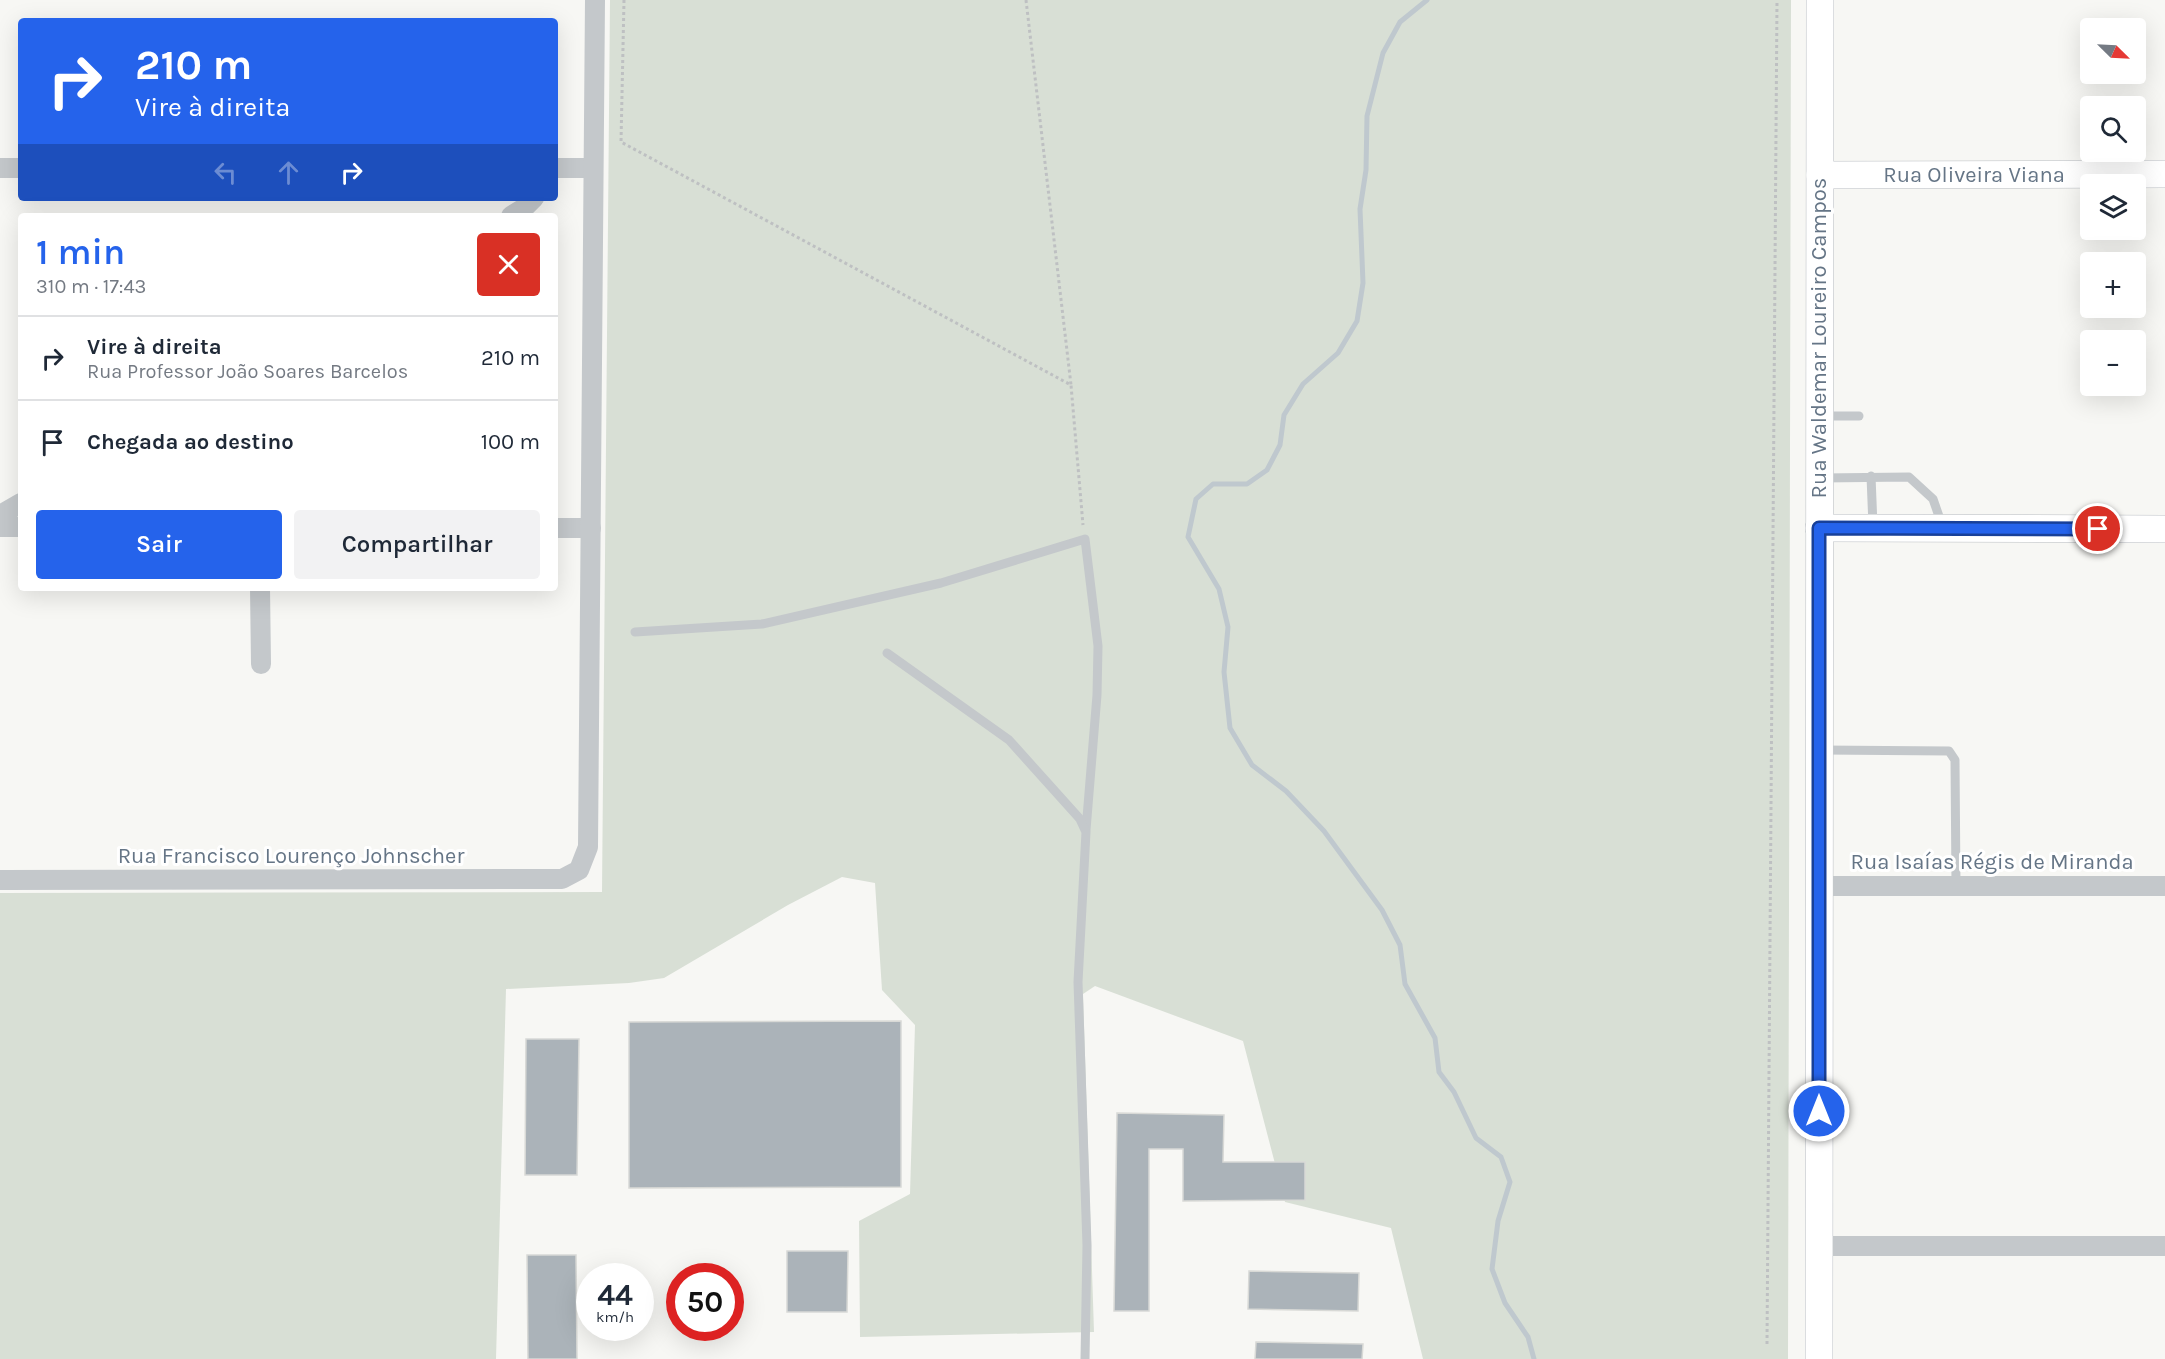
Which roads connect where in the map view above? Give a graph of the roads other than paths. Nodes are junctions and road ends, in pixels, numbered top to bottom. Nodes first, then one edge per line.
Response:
1 (595, 0) edge
2 (1820, 0) edge
3 (0, 168) edge
4 (18, 168) edge
5 (558, 168) edge
6 (593, 168) junction
7 (2165, 174) edge
8 (1820, 175) junction
9 (531, 201) edge
10 (516, 213) edge
11 (1819, 416) junction
12 (1859, 416) dead end
13 (1877, 473) junction
14 (1820, 478) junction
15 (18, 505) edge
16 (0, 515) edge
17 (0, 527) edge
18 (18, 527) edge
19 (558, 528) edge
20 (591, 528) junction
21 (1819, 528) junction
22 (1873, 528) junction
23 (1942, 528) junction
24 (2165, 529) edge
25 (260, 591) edge
26 (635, 632) dead end
27 (887, 653) dead end
28 (261, 664) dead end
29 (1819, 750) junction
30 (1086, 832) junction
31 (0, 880) edge
32 (1819, 886) junction
33 (1956, 886) junction
34 (2165, 886) edge
35 (1819, 1246) junction
36 (2165, 1246) edge
37 (1085, 1359) edge
38 (1819, 1359) edge

1 - 6 street
2 - 8 main road, Rua Waldemar Loureiro Campos
3 - 4 street
5 - 6 street
6 - 20 street
7 - 8 main road, Rua Oliveira Viana
8 - 11 main road, Rua Waldemar Loureiro Campos
9 - 10 street
11 - 12 lane
11 - 14 main road, Rua Waldemar Loureiro Campos
13 - 14 lane
13 - 22 lane
13 - 23 lane
14 - 21 main road, Rua Waldemar Loureiro Campos
15 - 16 street
17 - 18 street
19 - 20 street
20 - 31 street, Rua Francisco Lourenço Johnscher
21 - 22 main road
21 - 29 main road, Rua Waldemar Loureiro Campos
22 - 23 main road
23 - 24 main road
25 - 28 street
26 - 30 lane
27 - 30 lane
29 - 32 main road, Rua Waldemar Loureiro Campos
29 - 33 lane
30 - 37 lane
32 - 33 street, Rua Isaías Régis de Miranda
32 - 35 main road, Rua Waldemar Loureiro Campos
33 - 34 street, Rua Isaías Régis de Miranda
35 - 36 street
35 - 38 main road, Rua Waldemar Loureiro Campos

